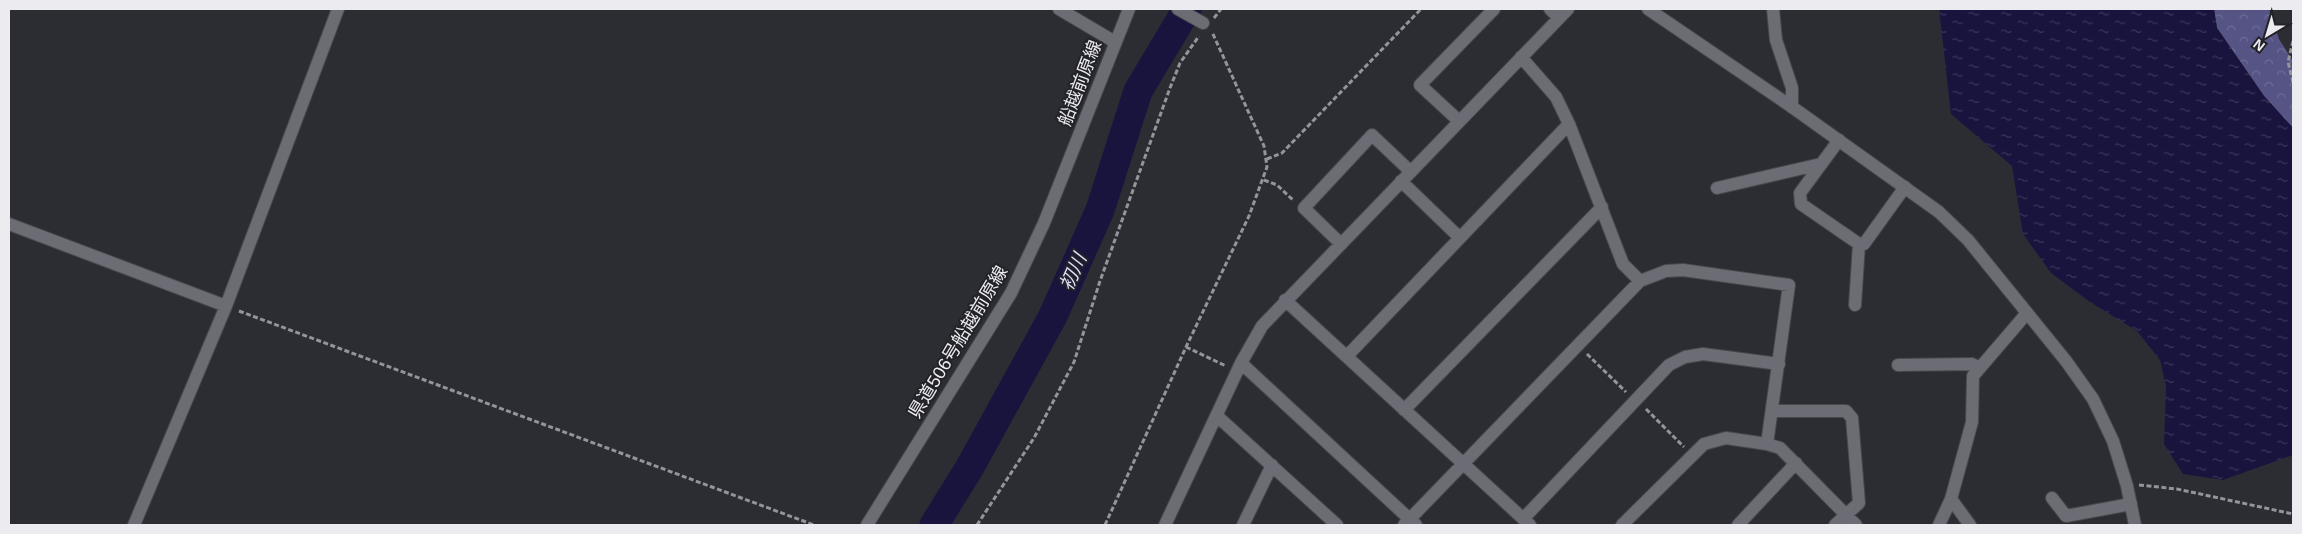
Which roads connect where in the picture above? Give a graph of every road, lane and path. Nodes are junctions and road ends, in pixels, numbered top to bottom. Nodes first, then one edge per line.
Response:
1 (338, 9) edge
2 (1059, 9) edge
3 (1130, 9) edge
4 (1178, 9) edge
5 (1221, 9) edge
6 (1421, 9) edge
7 (1494, 9) edge
8 (1568, 9) edge
9 (1648, 9) edge
10 (1773, 9) edge
11 (1554, 14) edge
12 (1206, 25) junction
13 (2293, 41) edge
14 (1115, 42) junction
15 (1521, 57) junction
16 (2293, 82) edge
17 (1792, 107) junction
18 (1459, 121) junction
19 (1569, 124) junction
20 (1839, 140) junction
21 (1268, 158) junction
22 (1821, 164) junction
23 (1066, 170) joint
24 (1410, 171) junction
25 (1266, 180) junction
26 (1401, 181) junction
27 (1905, 187) junction
28 (1717, 188) dead end
29 (1602, 207) junction
30 (1304, 208) junction
31 (9, 224) edge
32 (1459, 237) junction
33 (1340, 243) junction
34 (1859, 244) junction
35 (1640, 281) junction
36 (1285, 300) junction
37 (1854, 305) dead end
38 (226, 306) junction
39 (2027, 313) junction
40 (1188, 348) junction
41 (1347, 356) junction
42 (1779, 364) junction
43 (1898, 364) dead end
44 (1239, 368) junction
45 (1980, 368) junction
46 (1404, 410) junction
47 (1773, 411) junction
48 (1217, 416) junction
49 (1767, 444) junction
50 (1796, 463) junction
51 (1464, 464) junction
52 (1272, 465) junction
53 (2127, 486) junction
54 (2052, 498) dead end
55 (1951, 499) junction
56 (2131, 504) junction
57 (1845, 514) junction
58 (2293, 514) edge
59 (1323, 520) edge
60 (1526, 522) edge
61 (1410, 523) edge
62 (134, 525) edge
63 (814, 525) edge
64 (867, 525) edge
65 (977, 525) edge
66 (1106, 525) edge
67 (1165, 525) edge
68 (1243, 525) edge
69 (1337, 525) edge
70 (1622, 525) edge
71 (1738, 525) edge
72 (1835, 525) edge
73 (1856, 525) edge
74 (1939, 525) edge
75 (1970, 525) edge
76 (2135, 525) edge

1 - 38 street
2 - 14 street
3 - 14 street, 船越前原線
4 - 12 street
5 - 12 path
6 - 21 path
7 - 18 street
8 - 11 street
9 - 17 street
10 - 17 street
11 - 15 street
12 - 21 path
12 - 65 path
13 - 16 path
14 - 23 street, 船越前原線
15 - 18 street
15 - 19 street
17 - 20 street
18 - 24 street
19 - 29 street
19 - 32 street
20 - 22 street
20 - 27 street
21 - 25 path
22 - 28 street
22 - 34 street
23 - 64 street, 県道506号船越前原線
24 - 26 street
24 - 30 street
25 - 30 path
25 - 40 path
26 - 32 street
26 - 33 street
27 - 34 street
27 - 39 street
29 - 35 street
29 - 46 street
30 - 33 street
31 - 38 street
32 - 41 street
33 - 36 street
34 - 37 street
35 - 42 street
35 - 51 street
36 - 41 street
36 - 44 street
38 - 62 street
38 - 63 path
39 - 45 street
39 - 53 street
40 - 44 path
40 - 66 path
41 - 46 street
42 - 47 street
42 - 60 street
43 - 45 street
44 - 48 street
44 - 61 street
45 - 55 street
46 - 51 street
47 - 49 street
47 - 57 street
48 - 52 street
48 - 67 street
49 - 50 street
49 - 70 street
50 - 57 street
50 - 71 street
51 - 60 street
51 - 61 street
52 - 59 street
52 - 68 street
53 - 56 street
53 - 58 path
54 - 56 street
55 - 74 street
55 - 75 street
56 - 76 street
57 - 72 street
57 - 73 street
59 - 69 street

